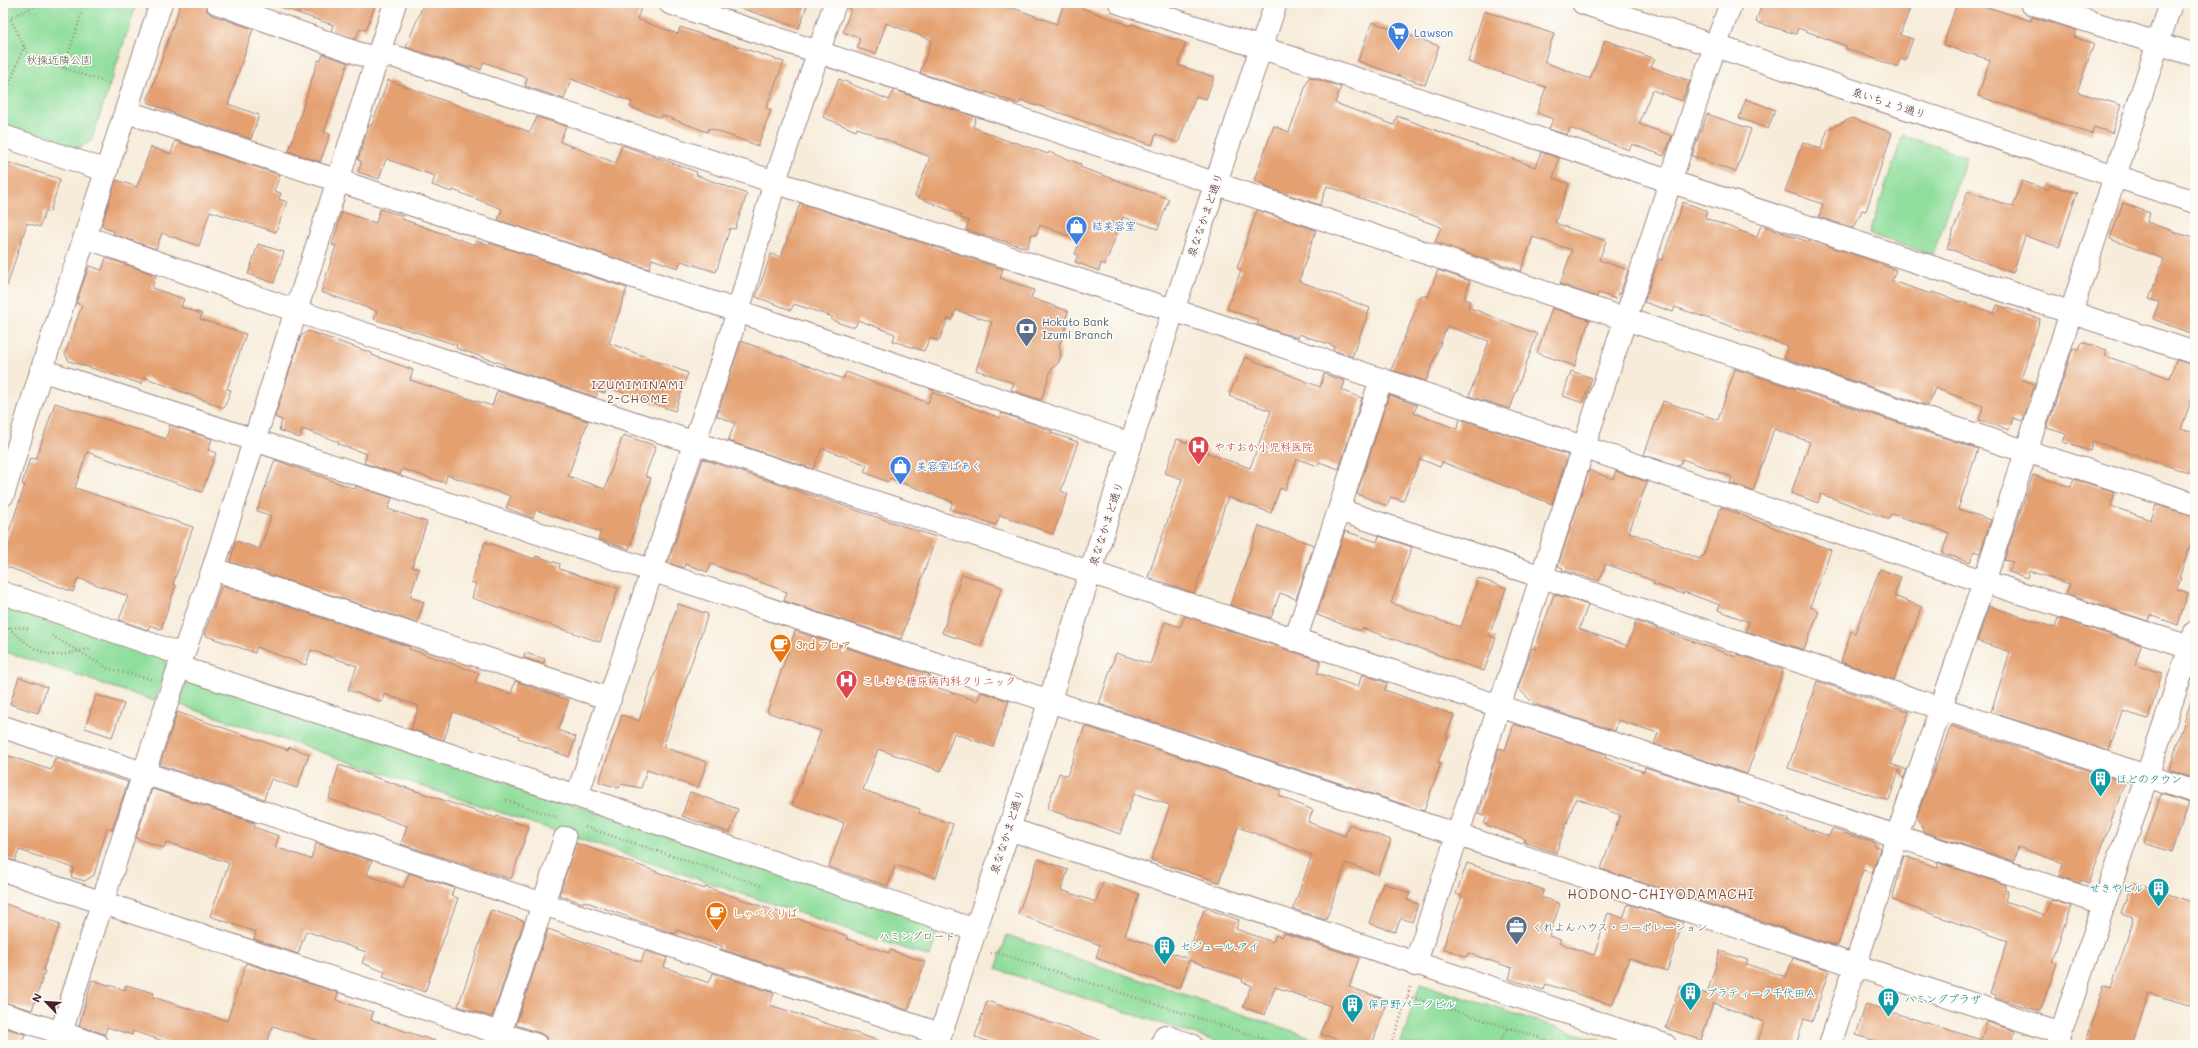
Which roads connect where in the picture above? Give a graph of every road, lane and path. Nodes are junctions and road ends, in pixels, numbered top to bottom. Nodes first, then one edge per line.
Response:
1 (41, 3) edge
2 (85, 3) edge
3 (161, 3) edge
4 (217, 3) edge
5 (394, 3) edge
6 (670, 3) edge
7 (834, 3) edge
8 (1120, 3) edge
9 (1276, 3) edge
10 (1583, 3) edge
11 (1732, 3) edge
12 (2031, 3) edge
13 (2171, 3) edge
14 (3, 15) edge
15 (10, 18) junction
16 (2158, 43) junction
17 (24, 46) junction
18 (1716, 46) junction
19 (1262, 48) junction
20 (819, 51) junction
21 (2195, 56) edge
22 (376, 58) junction
23 (64, 68) junction
24 (3, 84) edge
25 (113, 85) dead end
26 (126, 112) junction
27 (3, 136) edge
28 (107, 171) junction
29 (2115, 178) junction
30 (338, 181) junction
31 (775, 181) junction
32 (1670, 181) junction
33 (1216, 183) junction
34 (2195, 202) edge
35 (85, 238) junction
36 (296, 310) junction
37 (1173, 311) junction
38 (738, 312) junction
39 (2071, 313) junction
40 (1626, 319) junction
41 (2195, 353) edge
42 (41, 370) junction
43 (1381, 379) junction
44 (255, 440) junction
45 (695, 443) junction
46 (1131, 444) junction
47 (1582, 448) junction
48 (2026, 451) junction
49 (3, 495) edge
50 (2195, 504) edge
51 (1339, 510) junction
52 (213, 569) junction
53 (652, 570) junction
54 (1090, 571) junction
55 (1542, 577) junction
56 (1984, 582) junction
57 (3, 594) edge
58 (3, 623) edge
59 (1295, 640) junction
60 (2193, 640) edge
61 (96, 649) dead end
62 (181, 661) junction
63 (610, 699) junction
64 (1049, 701) junction
65 (1499, 706) junction
66 (1940, 708) junction
67 (3, 726) edge
68 (145, 774) junction
69 (2147, 776) junction
70 (2195, 792) edge
71 (577, 796) junction
72 (1009, 829) junction
73 (1458, 835) junction
74 (1897, 836) junction
75 (565, 838) dead end
76 (3, 870) edge
77 (101, 902) junction
78 (542, 904) junction
79 (2104, 904) junction
80 (975, 930) junction
81 (1416, 965) junction
82 (1855, 966) junction
83 (3, 1014) edge
84 (1508, 1028) junction
85 (59, 1039) edge
86 (498, 1039) edge
87 (939, 1039) edge
88 (2059, 1039) edge
89 (98, 1045) edge
90 (536, 1045) edge
91 (1162, 1045) edge
92 (1191, 1045) edge
93 (1391, 1045) edge
94 (1495, 1045) edge
95 (1563, 1045) edge
96 (1665, 1045) edge
97 (1830, 1045) edge

1 - 15 path
2 - 23 path
3 - 26 street
4 - 22 street
5 - 22 street
6 - 20 street
7 - 20 street
8 - 19 street
9 - 19 street, 泉ななかまど通り
10 - 18 street, 泉いちょう通り
11 - 18 street
12 - 16 street
13 - 16 street
14 - 15 path
15 - 17 path
16 - 21 street
16 - 29 street
17 - 23 path
17 - 24 path
18 - 29 street, 泉いちょう通り
18 - 32 street
19 - 32 street
19 - 33 street, 泉ななかまど通り
20 - 31 street
20 - 33 street
22 - 30 street
22 - 31 street
23 - 25 path
26 - 28 street
26 - 30 street
27 - 28 street
28 - 35 street
29 - 34 street, 泉いちょう通り
29 - 39 street
30 - 36 street
30 - 38 street
31 - 37 street
31 - 38 street
32 - 39 street
32 - 40 street
33 - 37 street, 泉ななかまど通り
33 - 40 street
35 - 36 street
35 - 42 street
36 - 44 street
36 - 45 street
37 - 43 street
37 - 46 street, 泉ななかまど通り
38 - 45 street
38 - 46 street
39 - 41 street
39 - 48 street
40 - 47 street
40 - 48 street
42 - 44 street
42 - 49 street
43 - 47 street
43 - 51 street
44 - 52 street
44 - 53 street
45 - 53 street
45 - 54 street
46 - 54 street, 泉ななかまど通り
47 - 55 street
47 - 56 street
48 - 50 street
48 - 56 street
51 - 55 street
51 - 59 street
52 - 62 street
52 - 63 street
53 - 63 street
53 - 64 street
54 - 59 street
54 - 64 street, 泉ななかまど通り
55 - 65 street
55 - 66 street
56 - 60 street
56 - 66 street
57 - 62 street
58 - 61 path
59 - 65 street
60 - 69 street
62 - 68 street
62 - 71 street
63 - 71 street
64 - 72 street, 泉ななかまど通り
64 - 73 street
65 - 73 street
65 - 74 street
66 - 69 street
66 - 74 street
67 - 68 street
68 - 77 street
68 - 78 street
69 - 70 street
69 - 79 street
71 - 80 street
72 - 80 street, 泉ななかまど通り
72 - 81 street
73 - 81 street
73 - 82 street
74 - 79 street
74 - 82 street
75 - 78 street
76 - 77 street
77 - 85 street
77 - 86 street
78 - 86 street
78 - 87 street
79 - 88 street
80 - 87 street, 泉ななかまど通り
81 - 96 street
82 - 88 street
82 - 97 street
83 - 85 street
84 - 93 path
84 - 94 path
84 - 95 path
85 - 89 street
86 - 90 street
91 - 92 street

